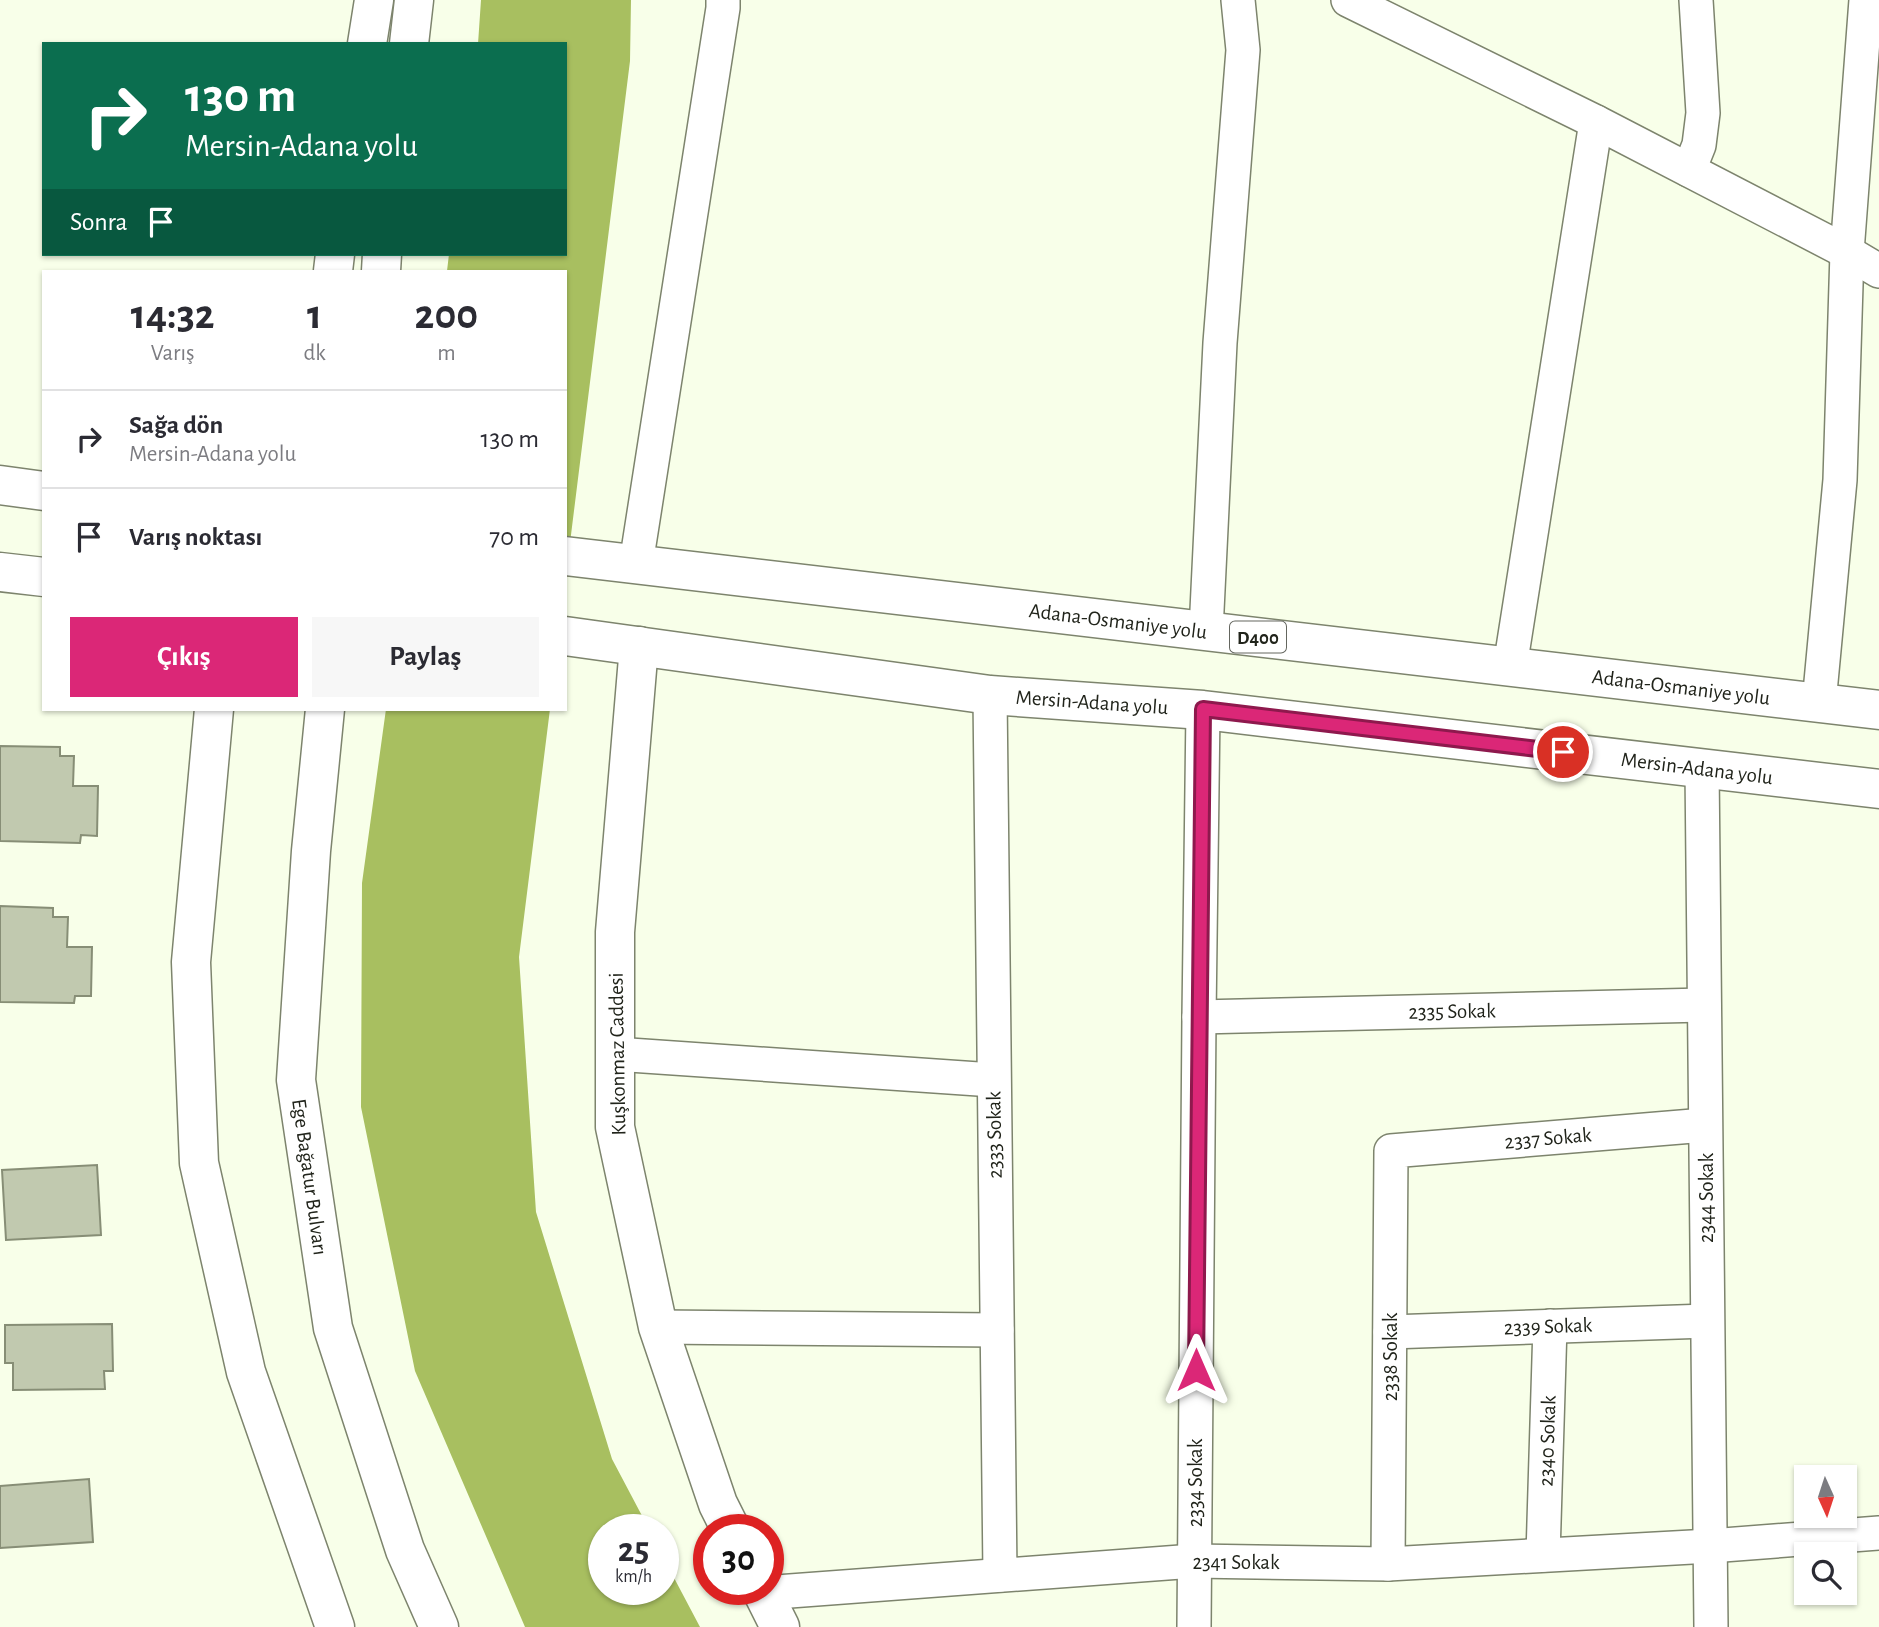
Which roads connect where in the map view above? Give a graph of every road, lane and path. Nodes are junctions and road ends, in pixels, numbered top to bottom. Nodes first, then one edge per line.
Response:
1 (374, 0) edge
2 (414, 0) edge
3 (723, 0) edge
4 (1238, 0) edge
5 (1348, 0) edge
6 (1696, 0) edge
7 (1866, 0) edge
8 (367, 42) edge
9 (408, 42) edge
10 (1597, 122) junction
11 (1689, 170) junction
12 (1847, 252) junction
13 (1879, 271) edge
14 (0, 485) edge
15 (42, 491) edge
16 (567, 556) edge
17 (636, 564) junction
18 (0, 572) edge
19 (42, 577) edge
20 (1206, 631) junction
21 (567, 636) edge
22 (639, 646) junction
23 (1510, 667) junction
24 (990, 695) junction
25 (1819, 703) junction
26 (1203, 709) junction
27 (1879, 710) edge
28 (214, 711) edge
29 (325, 711) edge
30 (1702, 768) junction
31 (1879, 789) edge
32 (1704, 1005) junction
33 (1199, 1017) junction
34 (615, 1054) junction
35 (993, 1080) junction
36 (1706, 1125) junction
37 (1391, 1151) joint
38 (1707, 1321) junction
39 (1550, 1326) junction
40 (658, 1327) junction
41 (997, 1330) junction
42 (1390, 1332) junction
43 (723, 1514) edge
44 (1879, 1533) edge
45 (1710, 1546) junction
46 (1543, 1556) junction
47 (1194, 1561) junction
48 (1388, 1564) junction
49 (1000, 1575) junction
50 (784, 1590) edge
51 (769, 1605) edge
52 (335, 1627) edge
53 (439, 1627) edge
54 (780, 1627) edge
55 (1194, 1627) edge
56 (1710, 1627) edge

1 - 8 main road
2 - 9 main road
3 - 17 street
4 - 20 street
5 - 10 street
6 - 11 street
7 - 12 street
10 - 11 street
10 - 23 street
11 - 12 street
12 - 13 street
12 - 25 street
14 - 15 main road
16 - 17 main road, Adana-Osmaniye yolu / D400
17 - 20 main road, Adana-Osmaniye yolu / D400
18 - 19 main road
20 - 23 main road, Adana-Osmaniye yolu / D400
21 - 22 main road
22 - 24 main road, Mersin-Adana yolu
22 - 34 main road, Kuşkonmaz Caddesi
23 - 25 main road, Adana-Osmaniye yolu / D400
24 - 26 main road, Mersin-Adana yolu
24 - 35 street, 2333 Sokak
25 - 27 main road, Adana-Osmaniye yolu / D400
26 - 30 main road, Mersin-Adana yolu
26 - 33 street, 2334 Sokak
28 - 52 main road
29 - 53 main road, Ege Bağatur Bulvarı
30 - 31 main road, Mersin-Adana yolu
30 - 32 street, 2344 Sokak
32 - 33 street, 2335 Sokak
32 - 36 street, 2344 Sokak
33 - 47 street, 2334 Sokak
34 - 35 street
34 - 40 main road, Kuşkonmaz Caddesi
35 - 41 street, 2333 Sokak
36 - 37 street, 2337 Sokak
36 - 38 street, 2344 Sokak
37 - 42 street, 2338 Sokak
38 - 39 street, 2339 Sokak
38 - 45 street, 2344 Sokak
39 - 42 street, 2339 Sokak
39 - 46 street, 2340 Sokak
40 - 41 street
40 - 43 main road, Kuşkonmaz Caddesi
41 - 49 street, 2333 Sokak
42 - 48 street, 2338 Sokak
44 - 45 street, 2341 Sokak
45 - 46 street, 2341 Sokak
45 - 56 street, 2344 Sokak
46 - 48 street, 2341 Sokak
47 - 48 street, 2341 Sokak
47 - 49 street, 2341 Sokak
47 - 55 street, 2334 Sokak
49 - 50 street, 2341 Sokak
51 - 54 main road

